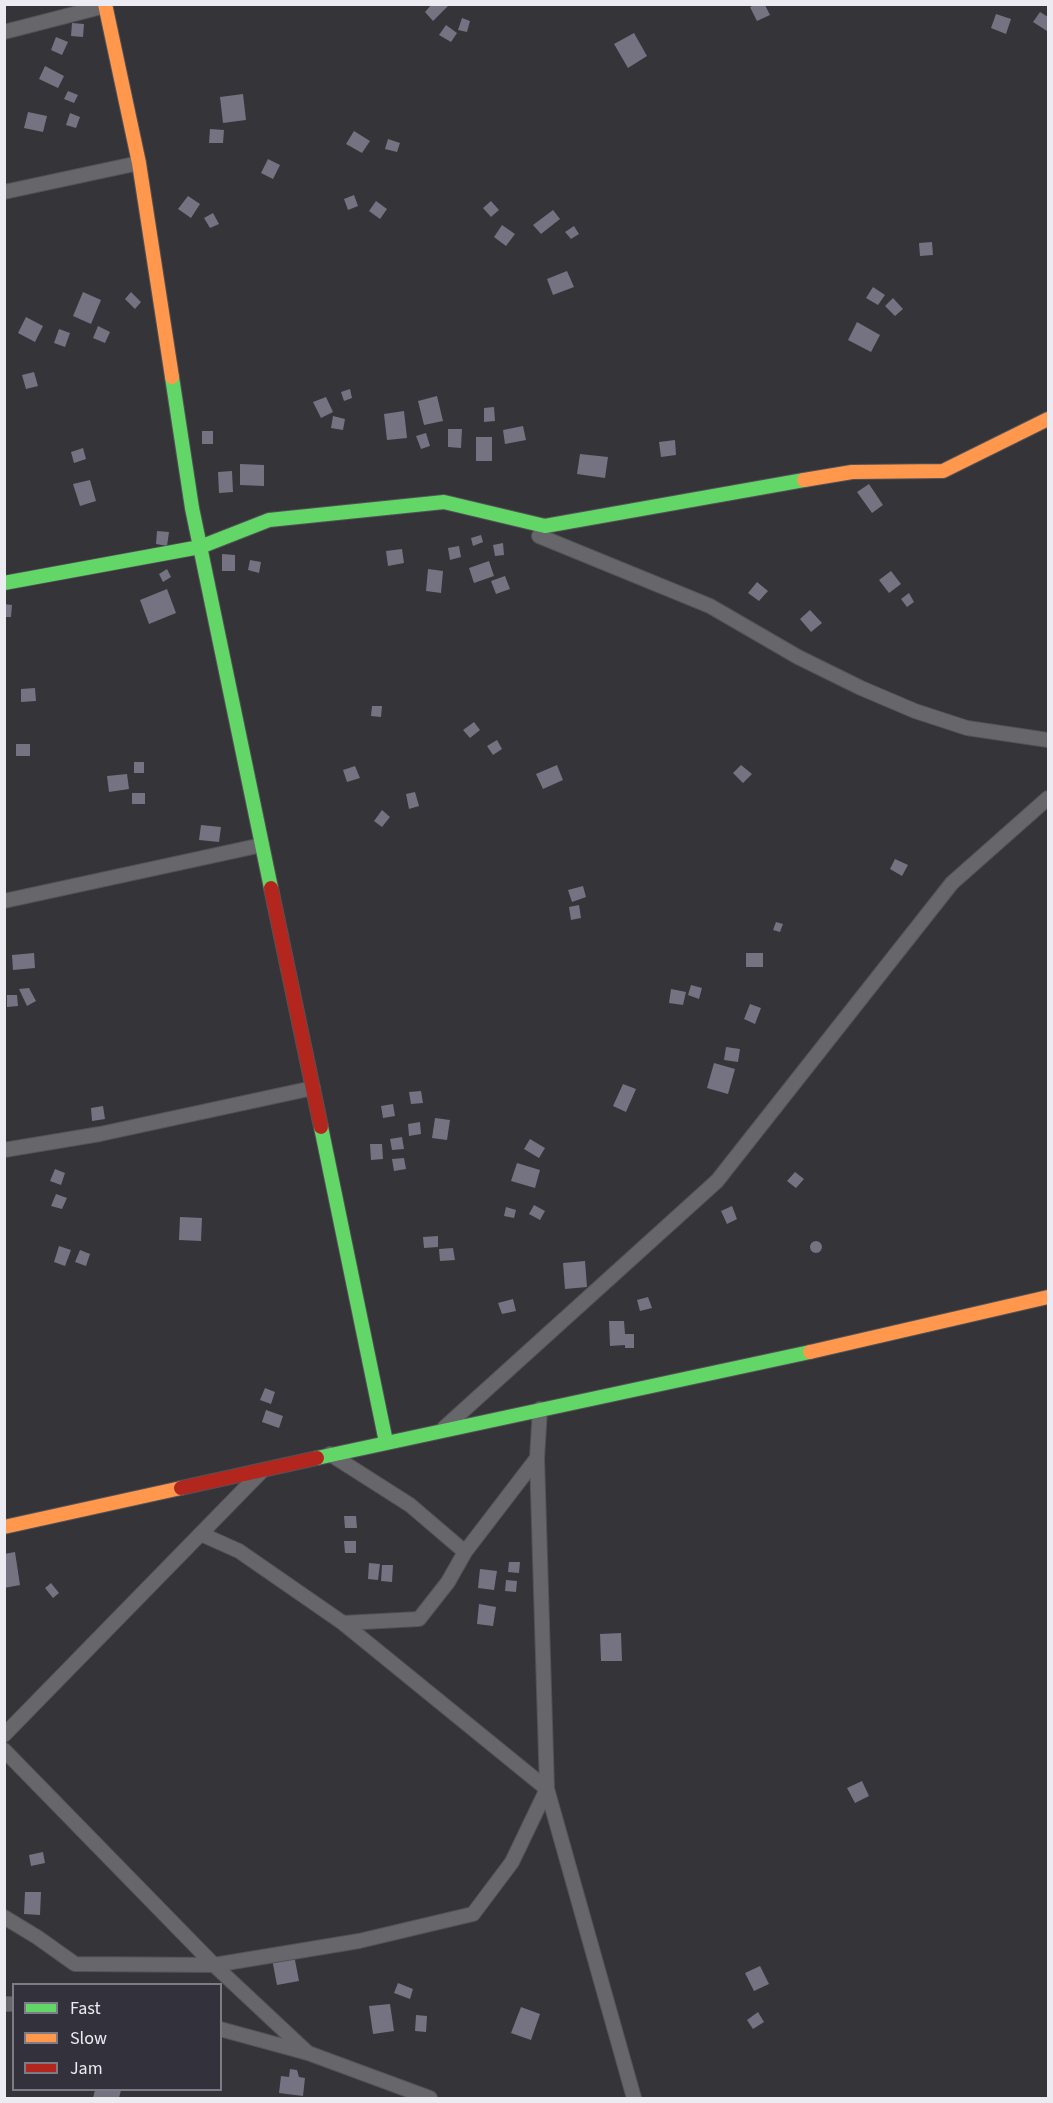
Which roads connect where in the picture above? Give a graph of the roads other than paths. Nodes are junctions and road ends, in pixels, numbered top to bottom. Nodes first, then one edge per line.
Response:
1 (105, 5) edge
2 (4, 32) edge
3 (139, 163) junction
4 (4, 192) edge
5 (1048, 419) edge
6 (539, 536) dead end
7 (200, 547) junction
8 (4, 583) edge
9 (1048, 740) edge
10 (1048, 798) edge
11 (262, 845) junction
12 (4, 901) edge
13 (313, 1088) junction
14 (4, 1150) edge
15 (1048, 1297) edge
16 (540, 1409) junction
17 (442, 1430) junction
18 (386, 1442) junction
19 (330, 1455) junction
20 (537, 1458) junction
21 (263, 1469) junction
22 (4, 1527) edge
23 (201, 1534) junction
24 (465, 1552) junction
25 (343, 1623) junction
26 (4, 1735) edge
27 (4, 1750) edge
28 (547, 1789) junction
29 (4, 1917) edge
30 (214, 1965) junction
31 (222, 2030) edge
32 (308, 2053) junction
33 (430, 2098) edge
34 (634, 2098) edge

1 - 2 street
1 - 3 street
3 - 4 street
3 - 7 street
5 - 7 street
6 - 9 street
7 - 8 street
7 - 11 street
10 - 17 street
11 - 12 street
11 - 13 street
13 - 14 street
13 - 18 street
15 - 16 street
16 - 17 street
16 - 20 street
17 - 18 street
18 - 19 street
19 - 21 street
19 - 24 street
20 - 24 street
20 - 28 street
21 - 22 street
21 - 23 street
23 - 25 street
23 - 26 street
24 - 25 street
25 - 28 street
27 - 30 street
28 - 30 street
28 - 34 street
29 - 30 street
30 - 32 street
31 - 32 street
32 - 33 street

